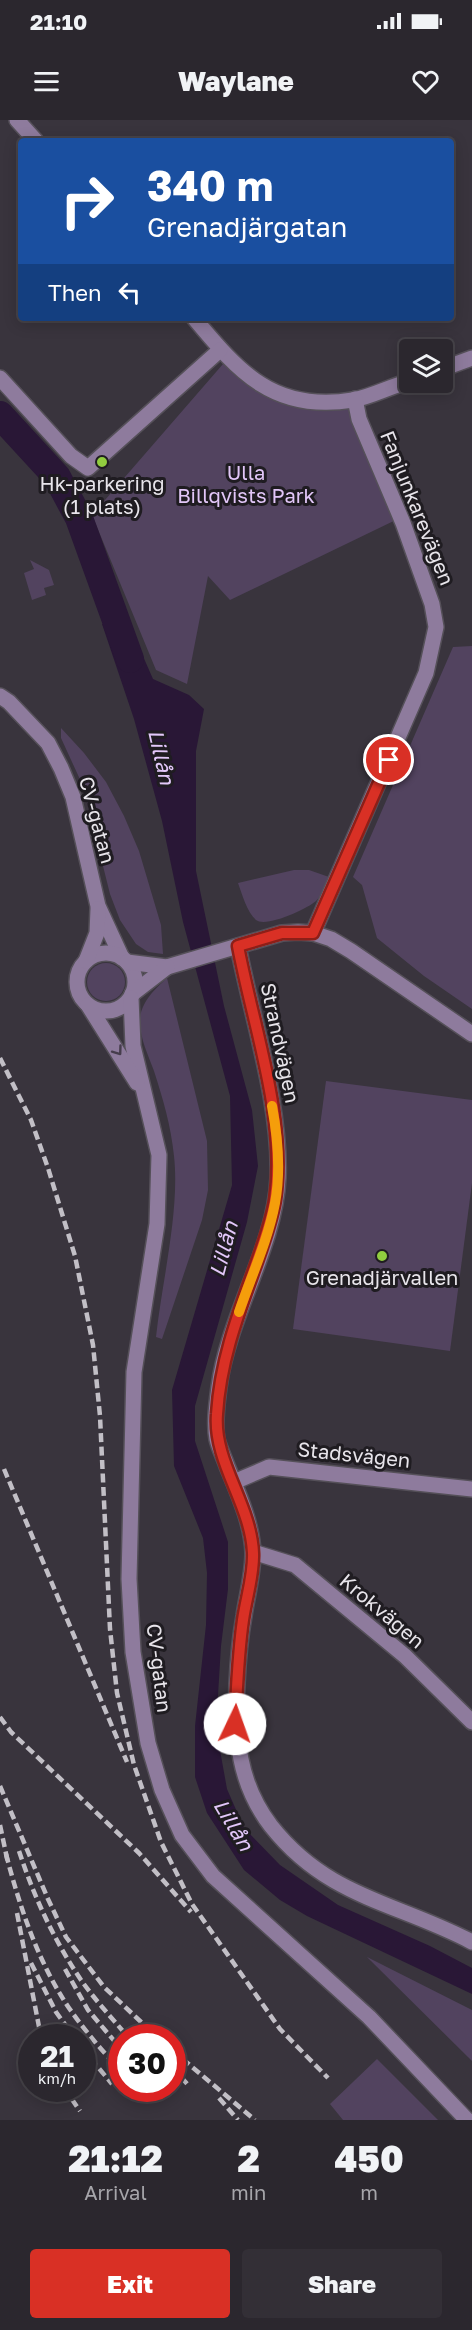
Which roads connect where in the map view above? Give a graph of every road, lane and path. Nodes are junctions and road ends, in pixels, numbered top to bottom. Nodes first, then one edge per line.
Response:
1 (17, 120) edge
2 (33, 138) edge
3 (196, 321) edge
4 (220, 350) junction
5 (472, 358) edge
6 (453, 365) edge
7 (0, 378) edge
8 (399, 385) edge
9 (355, 399) junction
10 (0, 696) edge
11 (98, 906) junction
12 (313, 933) junction
13 (238, 946) junction
14 (124, 960) junction
15 (86, 961) junction
16 (167, 967) junction
17 (131, 996) junction
18 (88, 1005) junction
19 (472, 1034) edge
20 (146, 1098) junction
21 (234, 1482) junction
22 (472, 1488) edge
23 (253, 1552) junction
24 (472, 1722) edge
25 (472, 1942) edge
26 (467, 2120) edge

1 - 2 street
3 - 4 street
4 - 7 street
4 - 9 street
5 - 6 street
8 - 9 street
9 - 12 street, Fanjunkarevägen
10 - 11 street, CV-gatan
11 - 14 street, CV-gatan
11 - 15 street, CV-gatan
12 - 13 street
12 - 19 street
13 - 16 street
13 - 21 street, Strandvägen
14 - 15 street
14 - 16 street
14 - 17 street
15 - 18 street
16 - 17 street
17 - 18 street
17 - 20 street, CV-gatan
18 -> 20 street, CV-gatan
20 - 26 street, CV-gatan
21 - 22 street, Stadsvägen
21 - 23 street, Strandvägen
23 - 24 street, Krokvägen
23 - 25 street, Strandvägen

